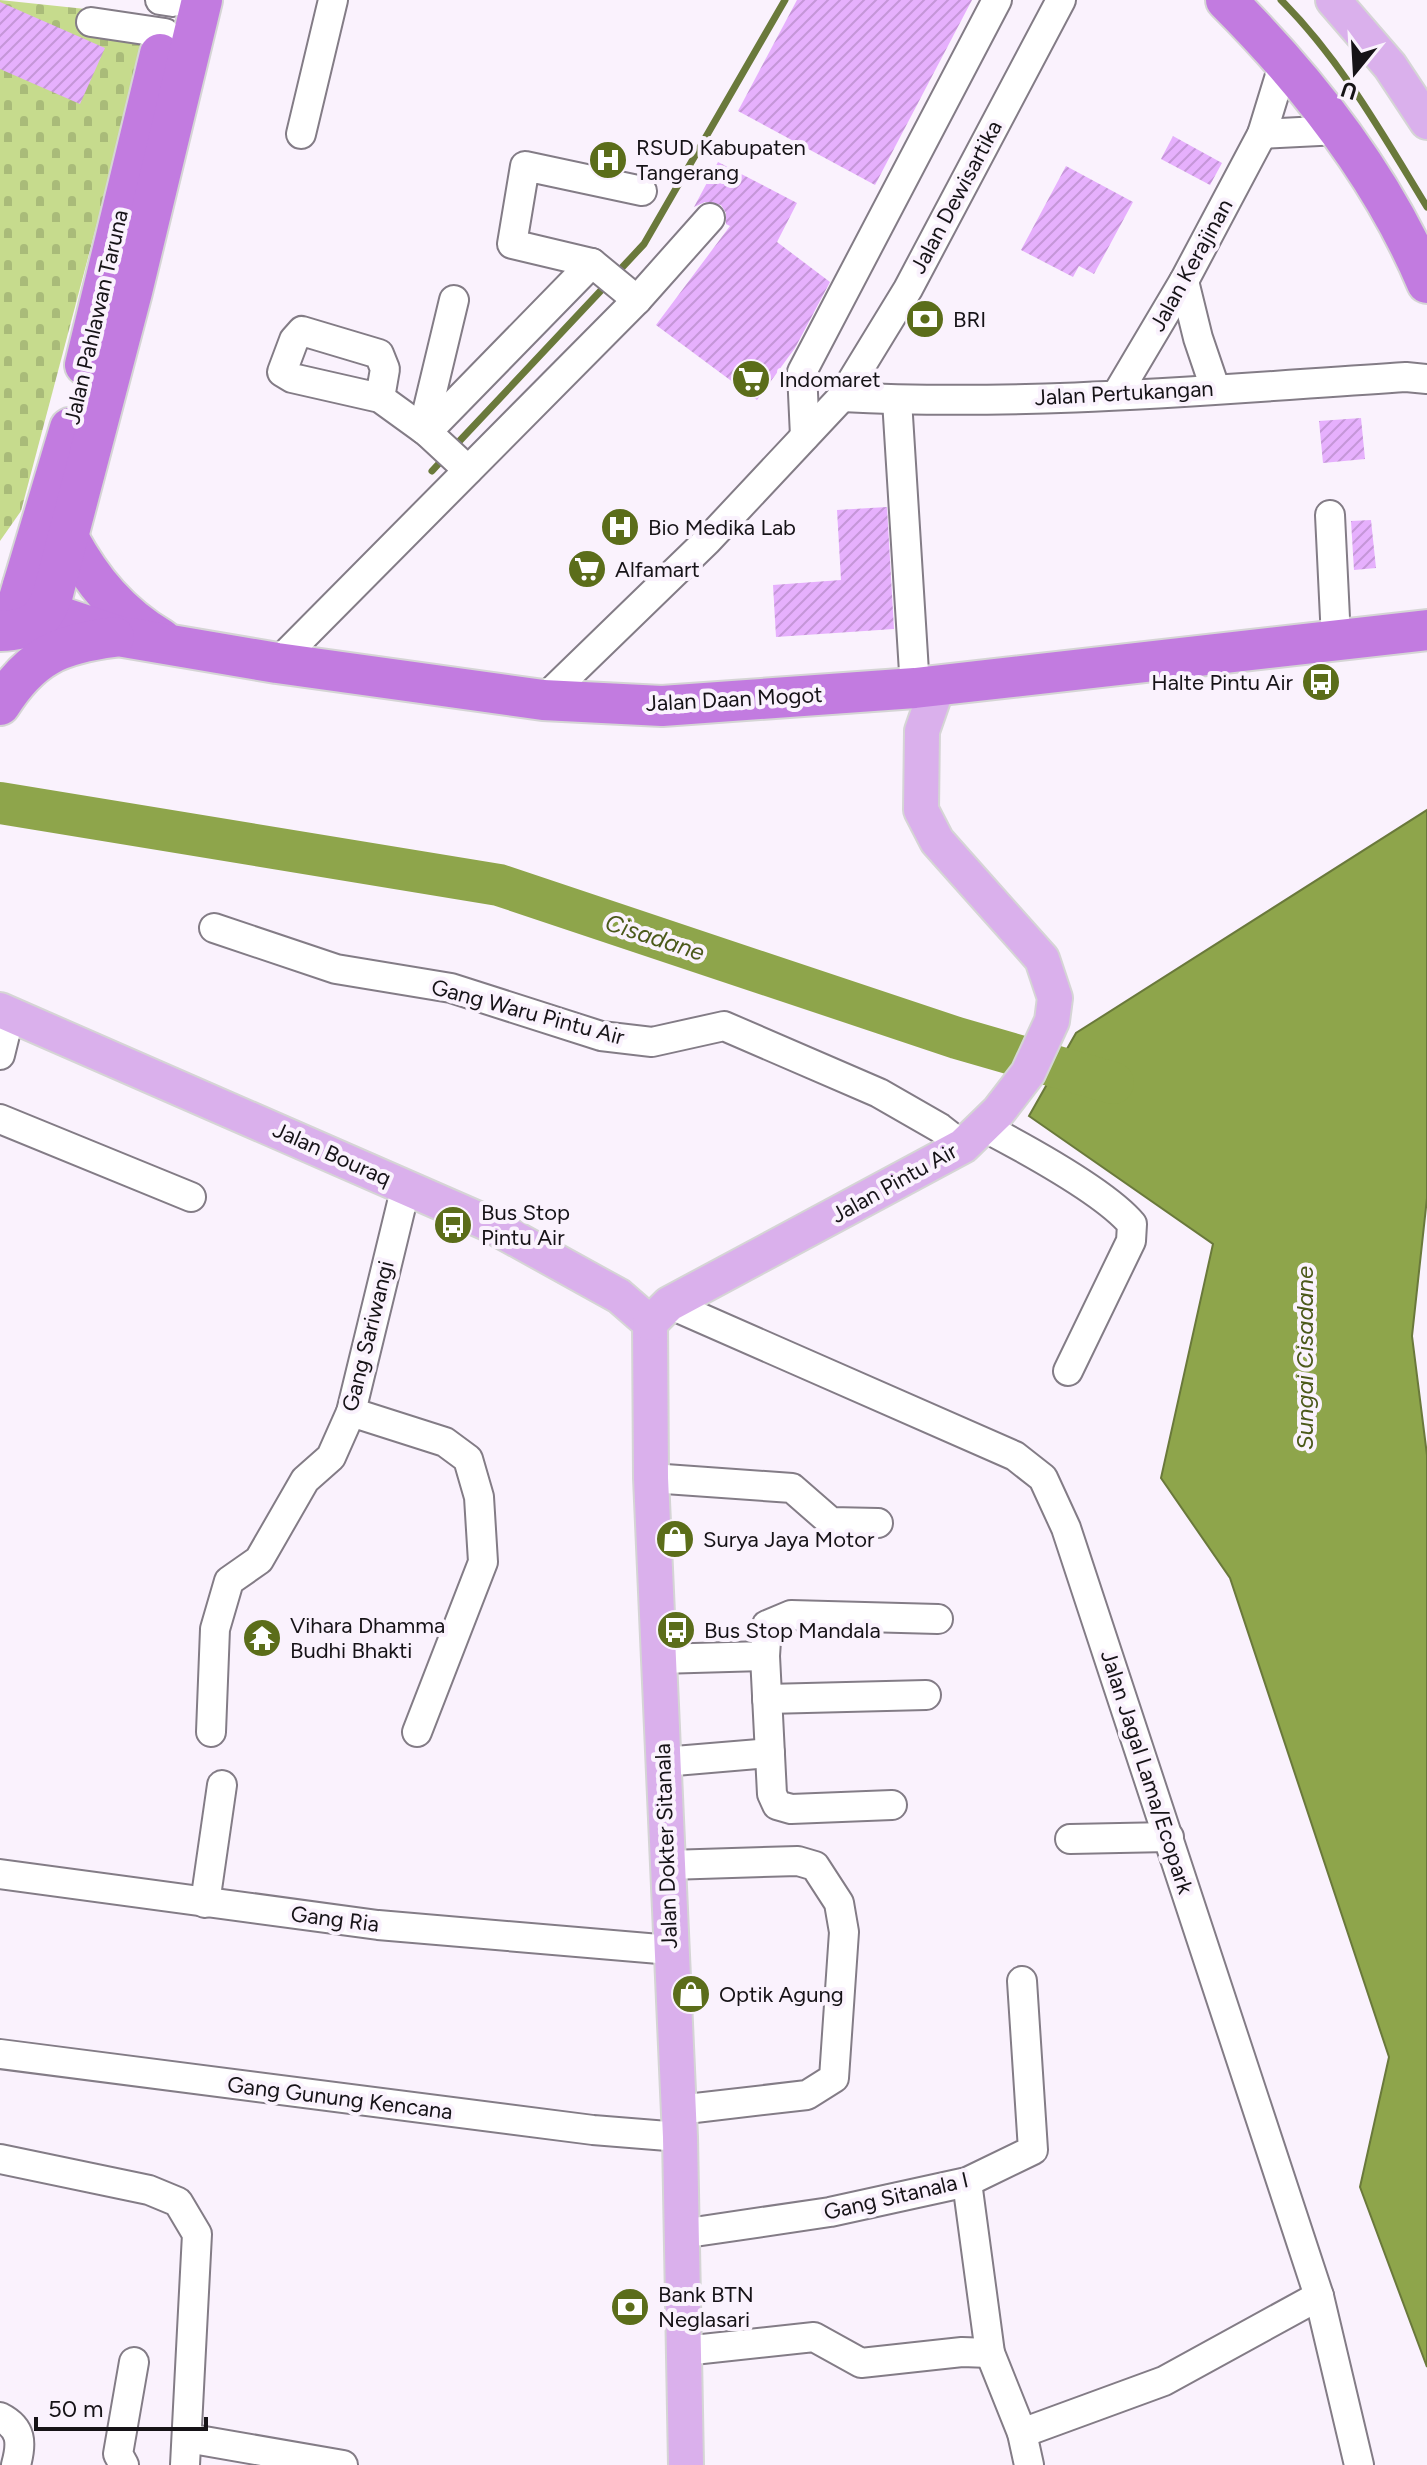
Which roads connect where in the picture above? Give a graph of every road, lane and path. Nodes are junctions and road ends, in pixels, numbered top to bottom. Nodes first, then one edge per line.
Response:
1 (333, 0) edge
2 (997, 0) edge
3 (1226, 0) edge
4 (1333, 0) edge
5 (1054, 5) edge
6 (175, 7) edge
7 (91, 22) dead end
8 (1285, 59) junction
9 (1427, 122) edge
10 (1339, 130) junction
11 (301, 134) dead end
12 (1262, 134) junction
13 (642, 191) dead end
14 (710, 218) dead end
15 (595, 264) junction
16 (1184, 281) junction
17 (1427, 283) edge
18 (632, 296) junction
19 (454, 300) dead end
20 (1427, 358) edge
21 (1416, 378) edge
22 (1215, 388) junction
23 (1117, 394) junction
24 (842, 397) junction
25 (380, 398) dead end
26 (897, 400) junction
27 (428, 433) junction
28 (805, 436) junction
29 (466, 467) junction
30 (1330, 515) dead end
31 (54, 535) junction
32 (23, 592) edge
33 (5, 631) edge
34 (1424, 631) edge
35 (118, 636) junction
36 (1336, 639) junction
37 (171, 645) junction
38 (277, 663) junction
39 (926, 686) junction
40 (543, 700) junction
41 (0, 705) edge
42 (214, 928) dead end
43 (5, 1012) edge
44 (0, 1055) edge
45 (0, 1119) edge
46 (982, 1128) junction
47 (406, 1186) junction
48 (191, 1197) dead end
49 (660, 1314) junction
50 (1068, 1371) dead end
51 (351, 1412) junction
52 (651, 1478) junction
53 (878, 1523) dead end
54 (938, 1619) dead end
55 (765, 1656) junction
56 (659, 1659) junction
57 (926, 1695) dead end
58 (767, 1699) junction
59 (211, 1732) dead end
60 (417, 1732) dead end
61 (770, 1753) junction
62 (663, 1762) junction
63 (222, 1785) dead end
64 (892, 1805) dead end
65 (1169, 1837) junction
66 (1070, 1839) dead end
67 (668, 1865) junction
68 (0, 1874) edge
69 (205, 1903) junction
70 (671, 1950) junction
71 (1022, 1981) dead end
72 (0, 2054) edge
73 (679, 2123) junction
74 (0, 2159) edge
75 (967, 2182) junction
76 (681, 2234) junction
77 (1319, 2296) junction
78 (684, 2351) junction
79 (990, 2353) junction
80 (134, 2362) dead end
81 (0, 2417) edge
82 (1022, 2433) junction
83 (186, 2452) edge
84 (16, 2465) edge
85 (124, 2465) edge
86 (343, 2465) edge
87 (686, 2465) edge
88 (1029, 2465) edge
89 (1359, 2465) edge

1 - 11 street
2 - 28 street
3 - 8 highway
4 - 9 main road
5 - 24 street, Jalan Dewisartika
6 - 7 street
6 - 31 highway, Jalan Pahlawan Taruna
8 - 10 highway
8 - 12 street, Jalan Kerajinan
10 - 12 street
10 - 17 highway
12 - 16 street, Jalan Kerajinan
13 - 15 street
14 - 18 street
15 - 18 street
15 - 27 street
16 - 22 street
16 - 23 street, Jalan Kerajinan
18 - 29 street
19 - 27 street
20 - 21 street, Jalan Pertukangan
21 - 22 street, Jalan Pertukangan
22 - 23 street, Jalan Pertukangan
23 - 26 street, Jalan Pertukangan
24 - 26 street, Jalan Pertukangan
24 - 28 street, Jalan Dewisartika
25 - 27 street
26 - 39 street
27 - 29 street
28 - 40 street, Jalan Dewisartika
29 - 38 street
30 - 36 street
31 - 32 highway
31 - 32 highway, Jalan Pahlawan Taruna
31 - 37 highway
32 - 33 highway
32 - 35 highway, Jalan Daan Mogot
34 - 36 highway, Jalan Daan Mogot
35 - 37 highway, Jalan Daan Mogot
35 - 41 highway
36 - 39 highway, Jalan Daan Mogot
37 - 38 highway, Jalan Daan Mogot
38 - 40 highway, Jalan Daan Mogot
39 - 40 highway, Jalan Daan Mogot
39 - 46 main road, Jalan Pintu Air
42 - 46 street, Gang Waru Pintu Air
43 - 44 street
43 - 47 main road, Jalan Bouraq
45 - 48 street
46 - 49 main road, Jalan Pintu Air
46 - 50 street, Gang Waru Pintu Air
47 - 49 main road, Jalan Bouraq
47 - 51 street, Gang Sariwangi
49 - 52 main road, Jalan Dokter Sitanala
49 - 65 street, Jalan Jagal Lama/Ecopark
51 - 59 street, Gang Sariwangi
51 - 60 street
52 - 53 street
52 - 56 main road, Jalan Dokter Sitanala
54 - 55 street
55 - 56 street
55 - 58 street
56 - 62 main road, Jalan Dokter Sitanala
57 - 58 street
58 - 61 street
61 - 62 street
61 - 64 street
62 - 67 main road, Jalan Dokter Sitanala
63 - 69 street
65 - 66 street
65 - 77 street, Jalan Jagal Lama/Ecopark
67 - 70 main road, Jalan Dokter Sitanala
67 - 73 street, Gang Gunung Kencana
68 - 69 street, Gang Ria
69 - 70 street, Gang Ria
70 - 73 main road, Jalan Dokter Sitanala
71 - 75 street, Gang Sitanala I
72 - 73 street, Gang Gunung Kencana
73 - 76 main road, Jalan Dokter Sitanala
74 - 83 street
75 - 76 street, Gang Sitanala I
75 - 79 street
76 - 78 main road, Jalan Dokter Sitanala
77 - 82 street
77 - 89 street, Jalan Jagal Lama/Ecopark
78 - 79 street
78 - 87 main road, Jalan Dokter Sitanala
79 - 82 street
80 - 85 street
81 - 84 street
82 - 88 street
83 - 86 street

